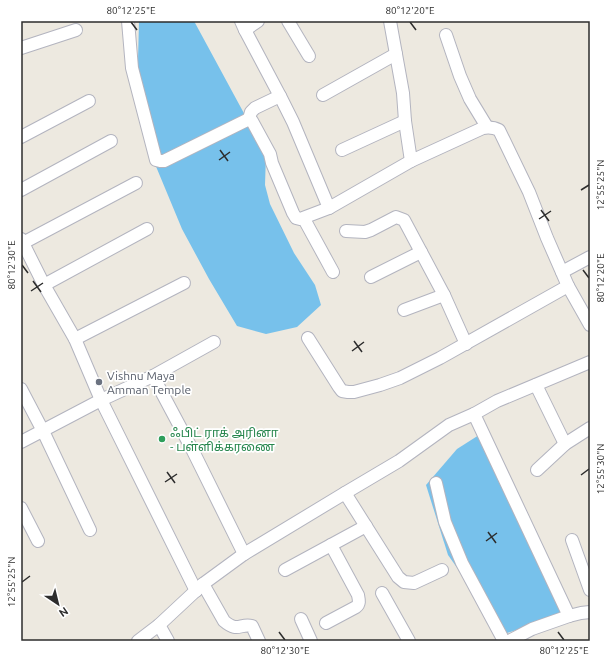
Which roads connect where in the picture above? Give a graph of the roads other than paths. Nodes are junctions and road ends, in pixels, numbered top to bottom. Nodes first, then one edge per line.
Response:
1 (128, 21) edge
2 (258, 21) edge
3 (288, 21) edge
4 (390, 21) edge
5 (243, 25) edge
6 (76, 30) dead end
7 (446, 35) dead end
8 (21, 48) edge
9 (396, 54) junction
10 (309, 56) dead end
11 (323, 95) dead end
12 (280, 96) junction
13 (89, 101) dead end
14 (249, 119) junction
15 (405, 121) junction
16 (493, 129) junction
17 (21, 137) edge
18 (111, 141) dead end
19 (342, 150) dead end
20 (411, 161) junction
21 (136, 183) dead end
22 (21, 190) edge
23 (329, 208) junction
24 (304, 218) junction
25 (147, 229) dead end
26 (346, 231) dead end
27 (22, 242) edge
28 (421, 252) junction
29 (590, 256) edge
30 (333, 272) dead end
31 (562, 272) junction
32 (371, 277) dead end
33 (184, 283) dead end
34 (44, 285) junction
35 (568, 286) junction
36 (444, 295) junction
37 (404, 310) dead end
38 (590, 325) edge
39 (308, 338) dead end
40 (75, 339) junction
41 (214, 342) dead end
42 (466, 344) junction
43 (590, 362) edge
44 (152, 376) junction
45 (536, 385) junction
46 (21, 389) edge
47 (101, 400) junction
48 (474, 414) junction
49 (590, 428) edge
50 (42, 431) junction
51 (21, 442) edge
52 (565, 444) junction
53 (537, 470) dead end
54 (436, 483) dead end
55 (345, 493) junction
56 (21, 508) edge
57 (366, 526) junction
58 (90, 530) dead end
59 (572, 540) dead end
60 (38, 541) dead end
61 (331, 545) junction
62 (244, 554) junction
63 (285, 570) dead end
64 (442, 570) dead end
65 (199, 587) junction
66 (590, 590) edge
67 (382, 593) dead end
68 (590, 612) edge
69 (569, 616) junction
70 (301, 620) dead end
71 (326, 623) dead end
72 (159, 625) junction
73 (138, 641) edge
74 (168, 641) edge
75 (259, 641) edge
76 (311, 641) edge
77 (409, 641) edge
78 (504, 641) edge
79 (509, 641) edge

1 - 14 street
2 - 5 street
3 - 10 street
4 - 9 street
5 - 12 street
6 - 8 street
7 - 16 street
9 - 11 street
9 - 15 street
12 - 14 street
12 - 23 street
13 - 17 street
14 - 24 street
15 - 19 street
15 - 20 street
16 - 20 street
16 - 31 street
18 - 22 street
20 - 23 street
21 - 27 street
23 - 24 street
24 - 30 street
25 - 34 street
26 - 28 street
27 - 34 street
28 - 32 street
28 - 36 street
29 - 31 street
31 - 35 street
33 - 40 street
34 - 40 street
35 - 38 street
35 - 42 street
36 - 37 street
36 - 42 street
39 - 42 street
40 - 47 street
41 - 44 street
43 - 45 street
44 - 47 street
44 - 62 street
45 - 48 street
45 - 52 street
46 - 50 street
47 - 50 street
47 - 65 street
48 - 55 street
48 - 69 street
49 - 52 street
50 - 51 street
50 - 58 street
52 - 53 street
54 - 78 street
55 - 57 street
55 - 62 street
56 - 60 street
57 - 61 street
57 - 64 street
59 - 66 street
61 - 63 street
61 - 71 street
62 - 65 street
65 - 72 street
65 - 75 street
67 - 77 street
68 - 69 street
69 - 79 street
70 - 76 street
72 - 73 street
72 - 74 street

